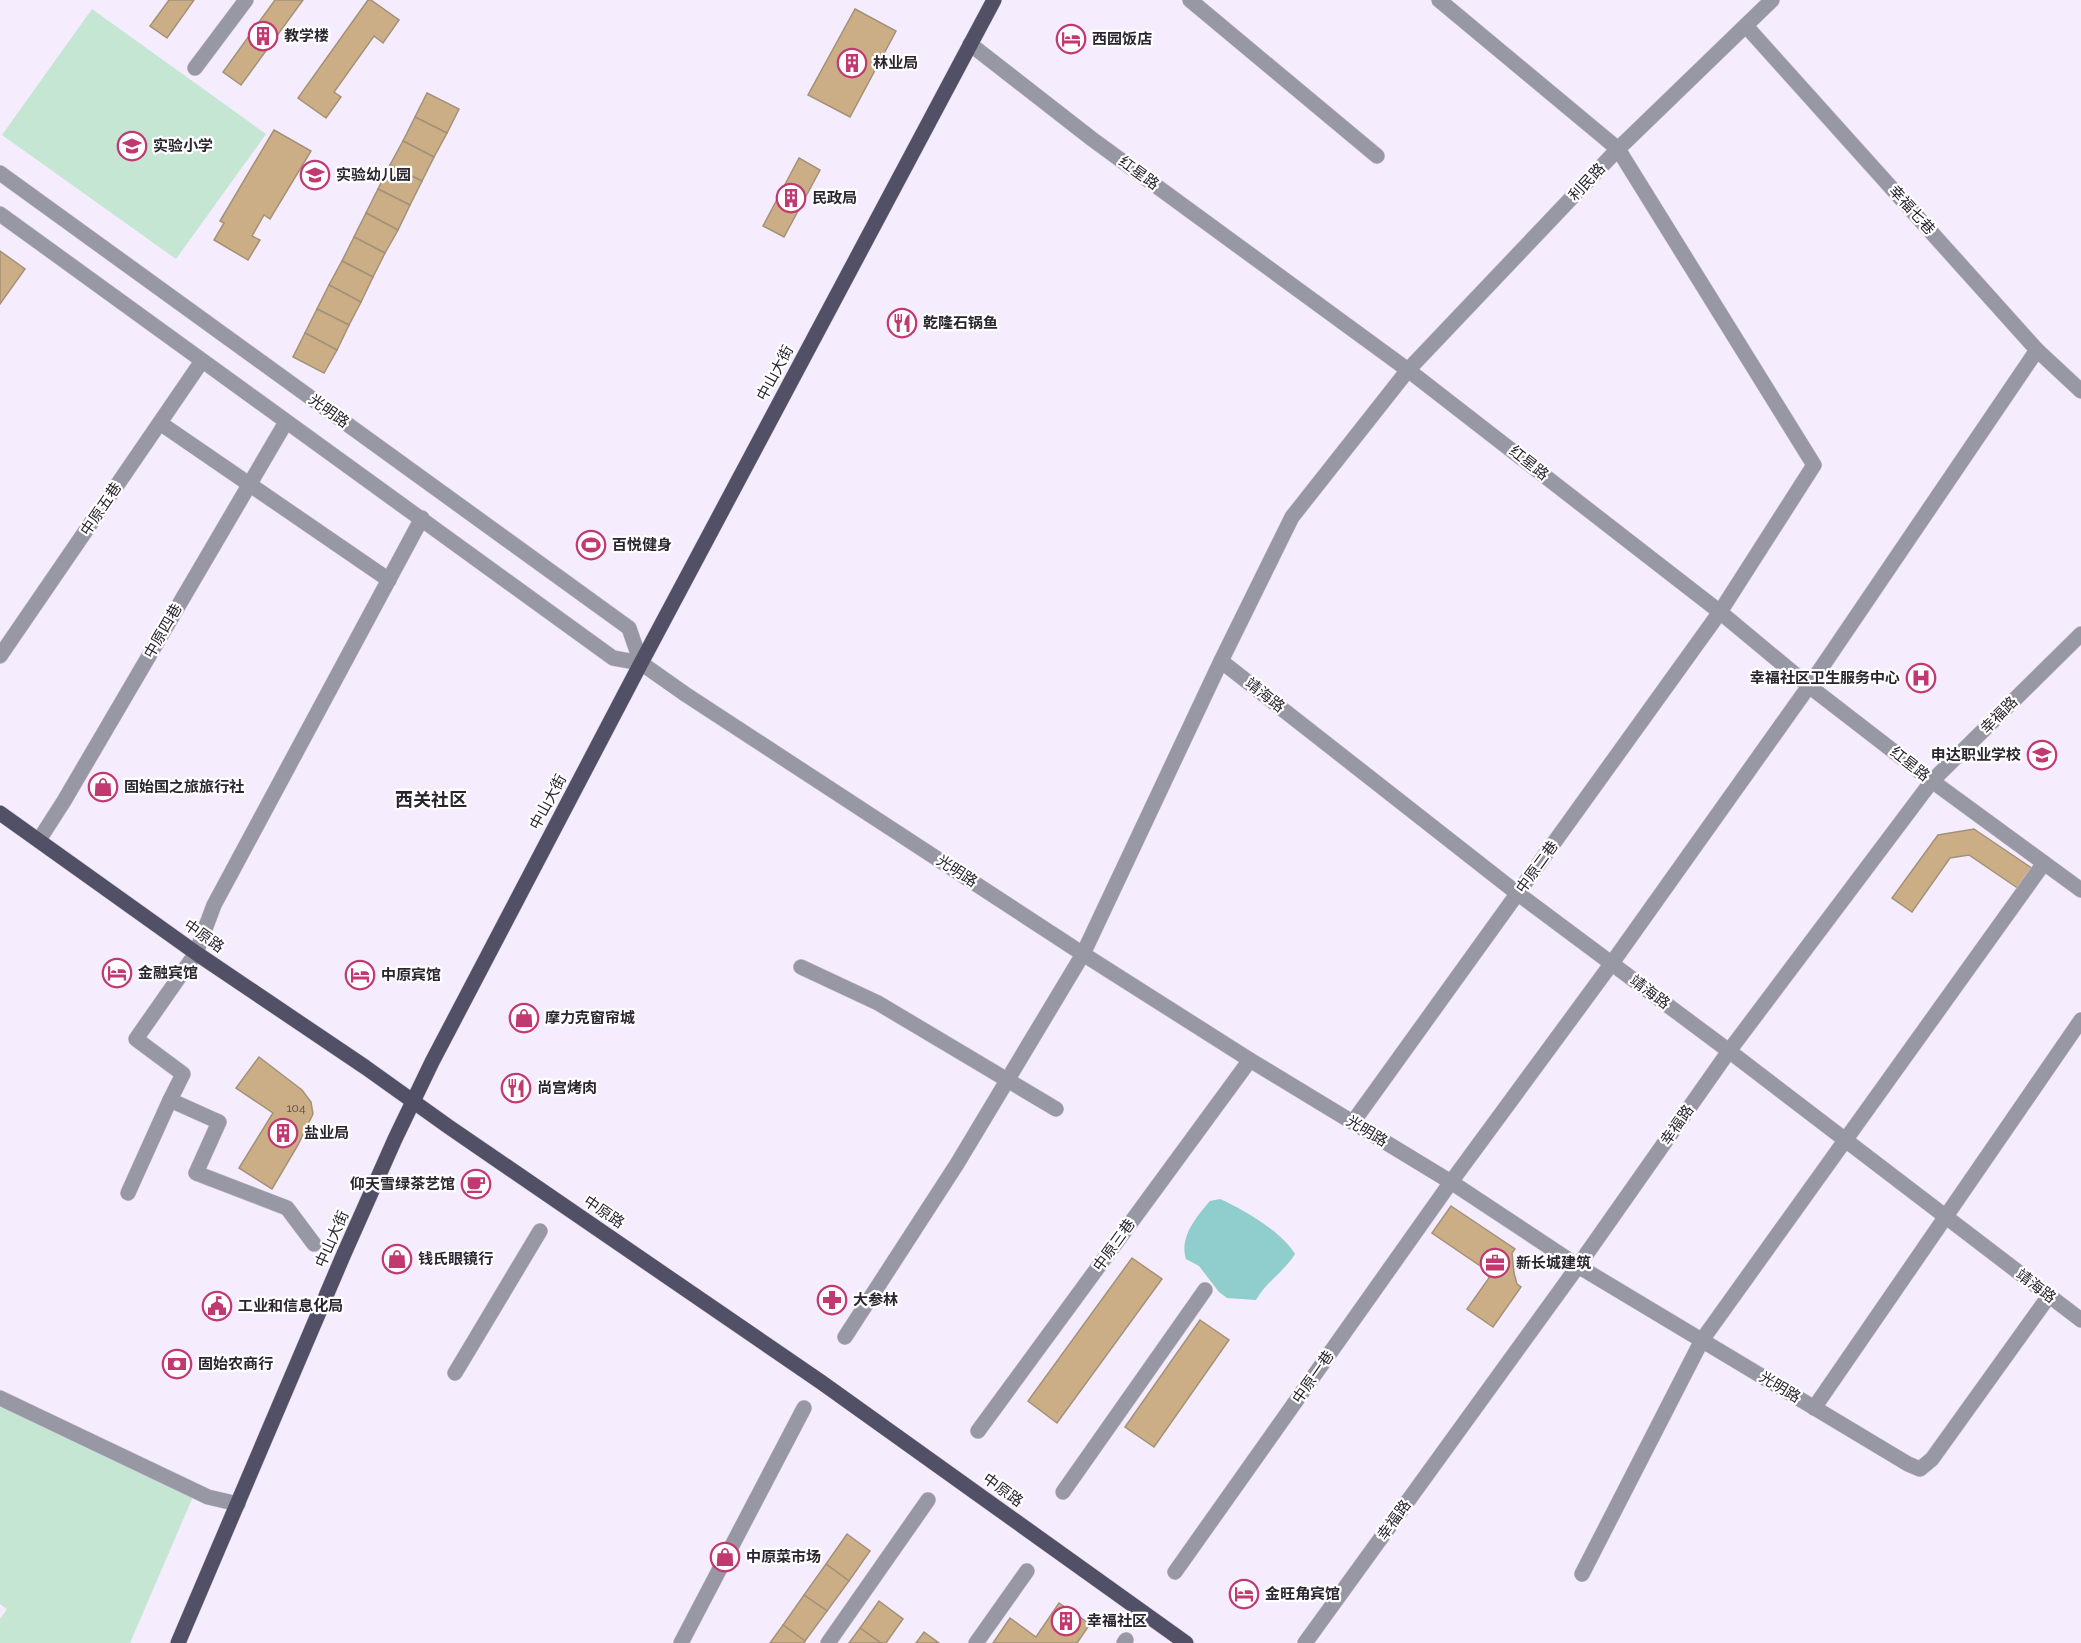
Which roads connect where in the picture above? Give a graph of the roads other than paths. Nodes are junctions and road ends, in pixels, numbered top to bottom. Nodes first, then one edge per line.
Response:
1 (246, 0) edge
2 (994, 0) edge
3 (1190, 0) edge
4 (1439, 0) edge
5 (1772, 0) edge
6 (1458, 6) edge
7 (1746, 26) junction
8 (970, 44) junction
9 (195, 68) dead end
10 (1618, 149) junction
11 (1377, 156) dead end
12 (0, 173) edge
13 (0, 214) edge
14 (2037, 350) junction
15 (202, 361) junction
16 (1408, 370) junction
17 (2081, 391) edge
18 (286, 422) junction
19 (159, 423) junction
20 (249, 485) junction
21 (423, 519) junction
22 (389, 580) junction
23 (1720, 612) junction
24 (2081, 634) edge
25 (0, 656) edge
26 (1221, 661) junction
27 (641, 663) junction
28 (1809, 686) junction
29 (1932, 781) junction
30 (0, 813) edge
31 (39, 840) junction
32 (2044, 863) junction
33 (2081, 890) edge
34 (1517, 893) junction
35 (196, 953) junction
36 (1083, 954) junction
37 (1612, 963) junction
38 (801, 967) dead end
39 (2081, 1020) edge
40 (1729, 1051) junction
41 (1250, 1060) junction
42 (1008, 1080) junction
43 (170, 1100) junction
44 (413, 1101) junction
45 (1056, 1109) dead end
46 (1353, 1122) junction
47 (1845, 1140) junction
48 (1451, 1182) junction
49 (128, 1192) dead end
50 (1946, 1217) junction
51 (540, 1231) dead end
52 (314, 1244) dead end
53 (1578, 1266) junction
54 (1205, 1290) dead end
55 (2049, 1296) junction
56 (2081, 1320) edge
57 (844, 1337) dead end
58 (1702, 1340) junction
59 (455, 1373) dead end
60 (0, 1398) edge
61 (804, 1408) dead end
62 (1814, 1408) junction
63 (978, 1431) dead end
64 (1063, 1492) dead end
65 (928, 1500) dead end
66 (238, 1504) junction
67 (1027, 1571) dead end
68 (1174, 1572) dead end
69 (1582, 1574) dead end
70 (178, 1643) edge
71 (681, 1643) edge
72 (828, 1643) edge
73 (975, 1643) edge
74 (1186, 1643) edge
75 (1305, 1643) edge

1 - 9 street
2 - 8 main road, 中山大街
3 - 11 street
4 - 6 street
5 - 7 street, 利民路
6 - 10 street
7 - 10 street, 利民路
7 - 14 street, 幸福七巷
8 - 16 street, 红星路
8 - 27 main road, 中山大街
10 - 16 street, 利民路
10 - 23 street, 中原二巷
12 - 27 street, 光明路
13 - 15 street, 光明路
14 - 17 street, 幸福七巷
14 - 28 street, 中原一巷
15 - 18 street, 光明路
15 - 19 street, 中原五巷
16 - 23 street, 红星路
16 - 26 street, 利民路
18 - 20 street, 中原四巷
18 - 21 street, 光明路
19 - 20 street
19 - 25 street, 中原五巷
20 - 22 street
20 - 31 street, 中原四巷
21 - 22 street
21 - 27 street, 光明路
22 - 35 street
23 - 28 street, 红星路
23 - 34 street, 中原二巷
24 - 29 street, 幸福路
26 - 34 street, 靖海路
26 - 36 street, 利民路
27 - 36 street, 光明路
27 - 44 main road, 中山大街
28 - 29 street, 红星路
28 - 37 street, 中原一巷
29 - 32 street, 红星路
29 - 40 street, 幸福路
30 - 31 main road, 中原路
31 - 35 main road, 中原路
32 - 33 street, 红星路
32 - 47 street
34 - 37 street, 靖海路
34 - 46 street, 中原二巷
35 - 43 street
35 - 44 main road, 中原路
36 - 41 street, 光明路
36 - 42 street, 利民路
37 - 40 street, 靖海路
37 - 48 street, 中原一巷
38 - 42 street
39 - 50 street
40 - 47 street, 靖海路
40 - 53 street, 幸福路
41 - 46 street, 光明路
41 - 63 street, 中原三巷
42 - 45 street
42 - 57 street, 利民路
43 - 49 street
43 - 52 street
44 - 66 main road, 中山大街
44 - 74 main road, 中原路
46 - 48 street, 光明路
47 - 50 street, 靖海路
47 - 58 street
48 - 53 street, 光明路
48 - 68 street, 中原一巷
50 - 55 street, 靖海路
50 - 62 street
51 - 59 street
53 - 58 street, 光明路
53 - 75 street, 幸福路
54 - 64 street
55 - 56 street, 靖海路
55 - 62 street, 光明路
58 - 62 street, 光明路
58 - 69 street
60 - 66 street
61 - 71 street
65 - 72 street
66 - 70 main road, 中山大街
67 - 73 street

